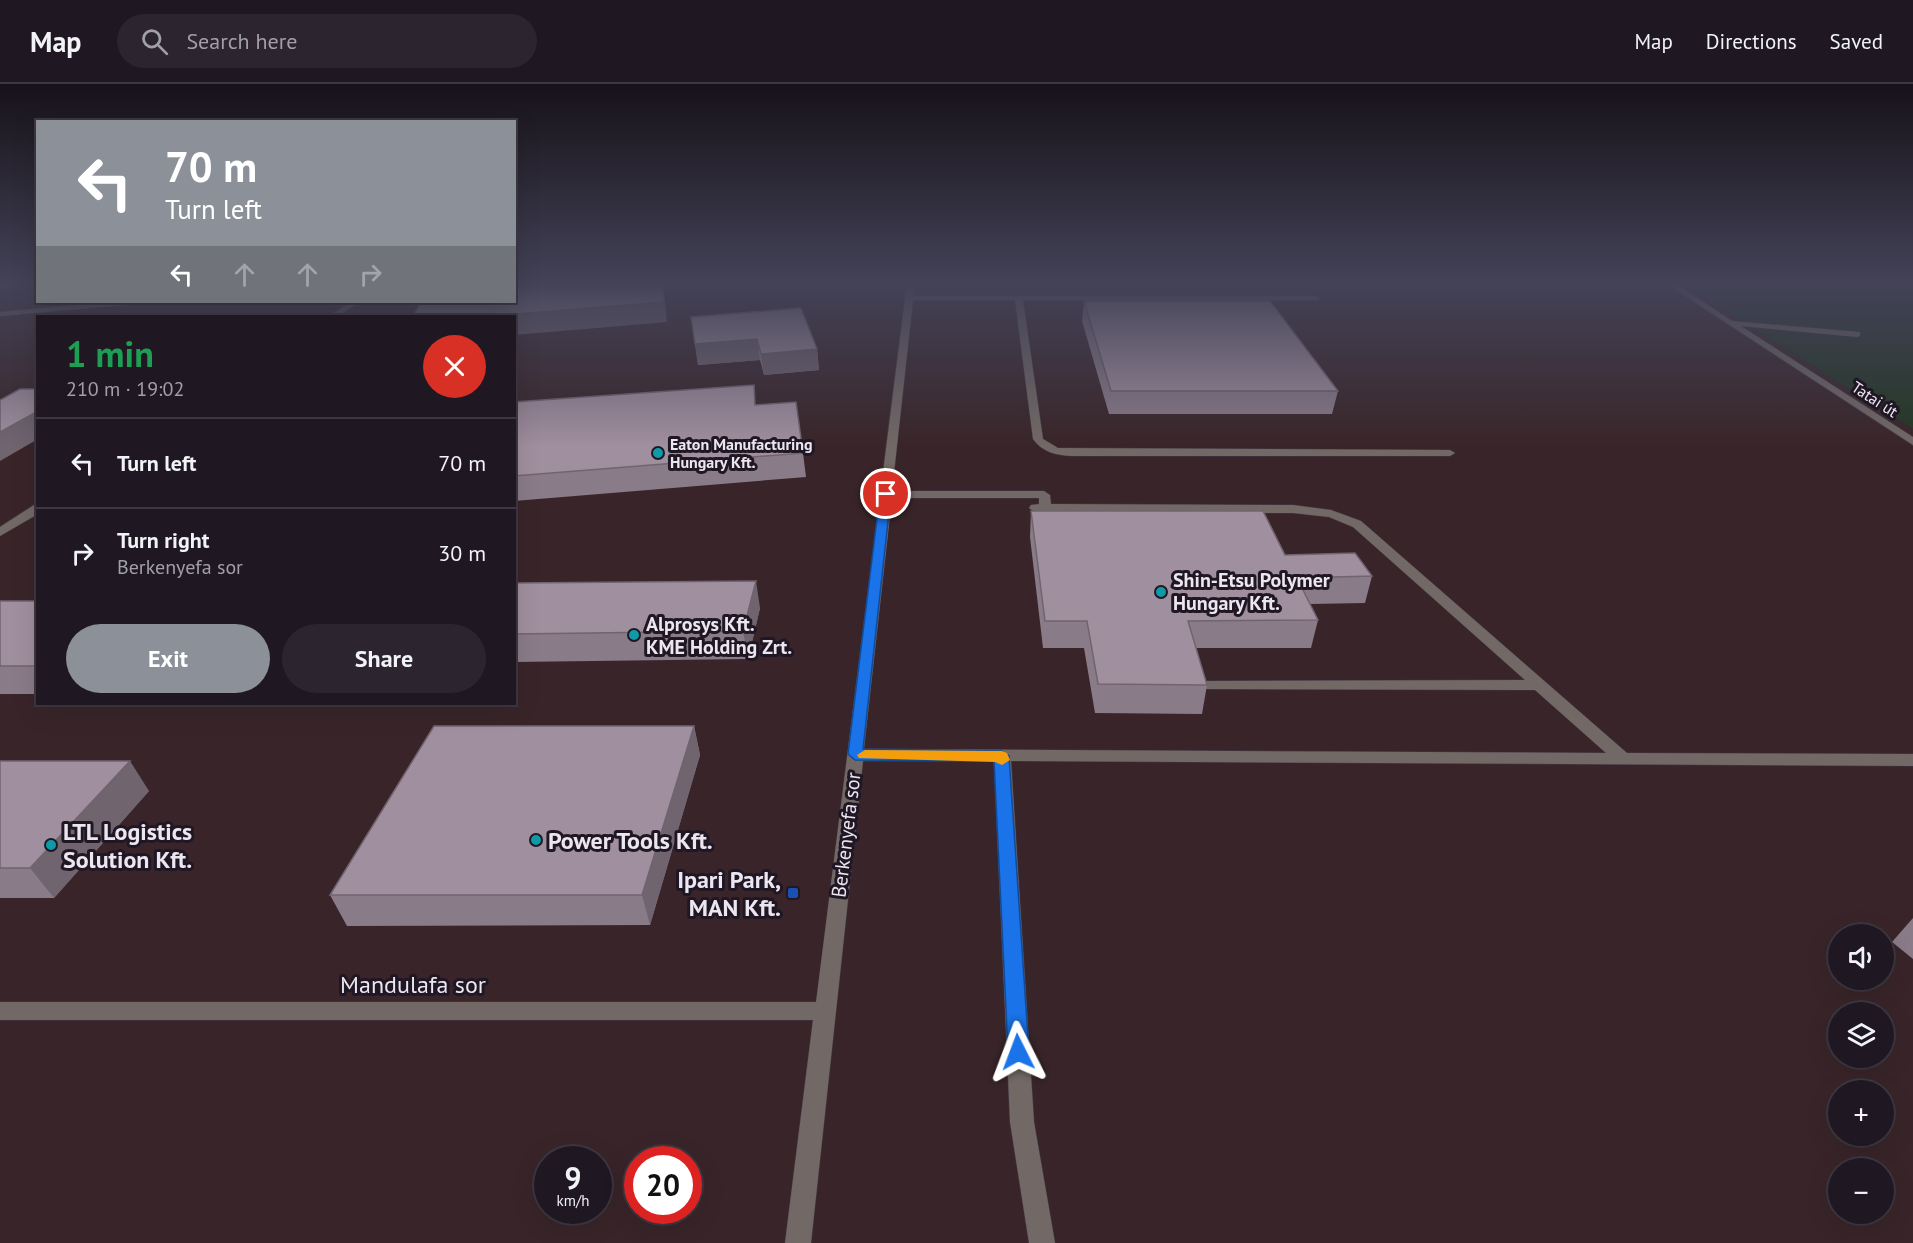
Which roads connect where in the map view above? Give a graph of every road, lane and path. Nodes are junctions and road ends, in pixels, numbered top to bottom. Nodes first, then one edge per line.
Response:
1 (904, 337) edge
2 (1024, 337) edge
3 (1750, 337) edge
4 (1913, 442) edge
5 (1450, 453) dead end
6 (886, 494) junction
7 (36, 509) edge
8 (0, 532) edge
9 (1540, 685) junction
10 (1207, 686) edge
11 (855, 754) junction
12 (1002, 756) junction
13 (1623, 759) junction
14 (1913, 760) edge
15 (0, 1011) edge
16 (825, 1011) junction
17 (798, 1243) edge
18 (1042, 1243) edge

1 - 6 street, Berkenyefa sor
2 - 5 street
3 - 4 street, Tatai út
6 - 9 street
6 - 11 street, Berkenyefa sor
7 - 8 street
9 - 10 street
9 - 13 street
11 - 12 street
11 - 16 street, Berkenyefa sor
12 - 13 street
12 - 18 street
13 - 14 street
15 - 16 street, Mandulafa sor
16 - 17 street, Berkenyefa sor

